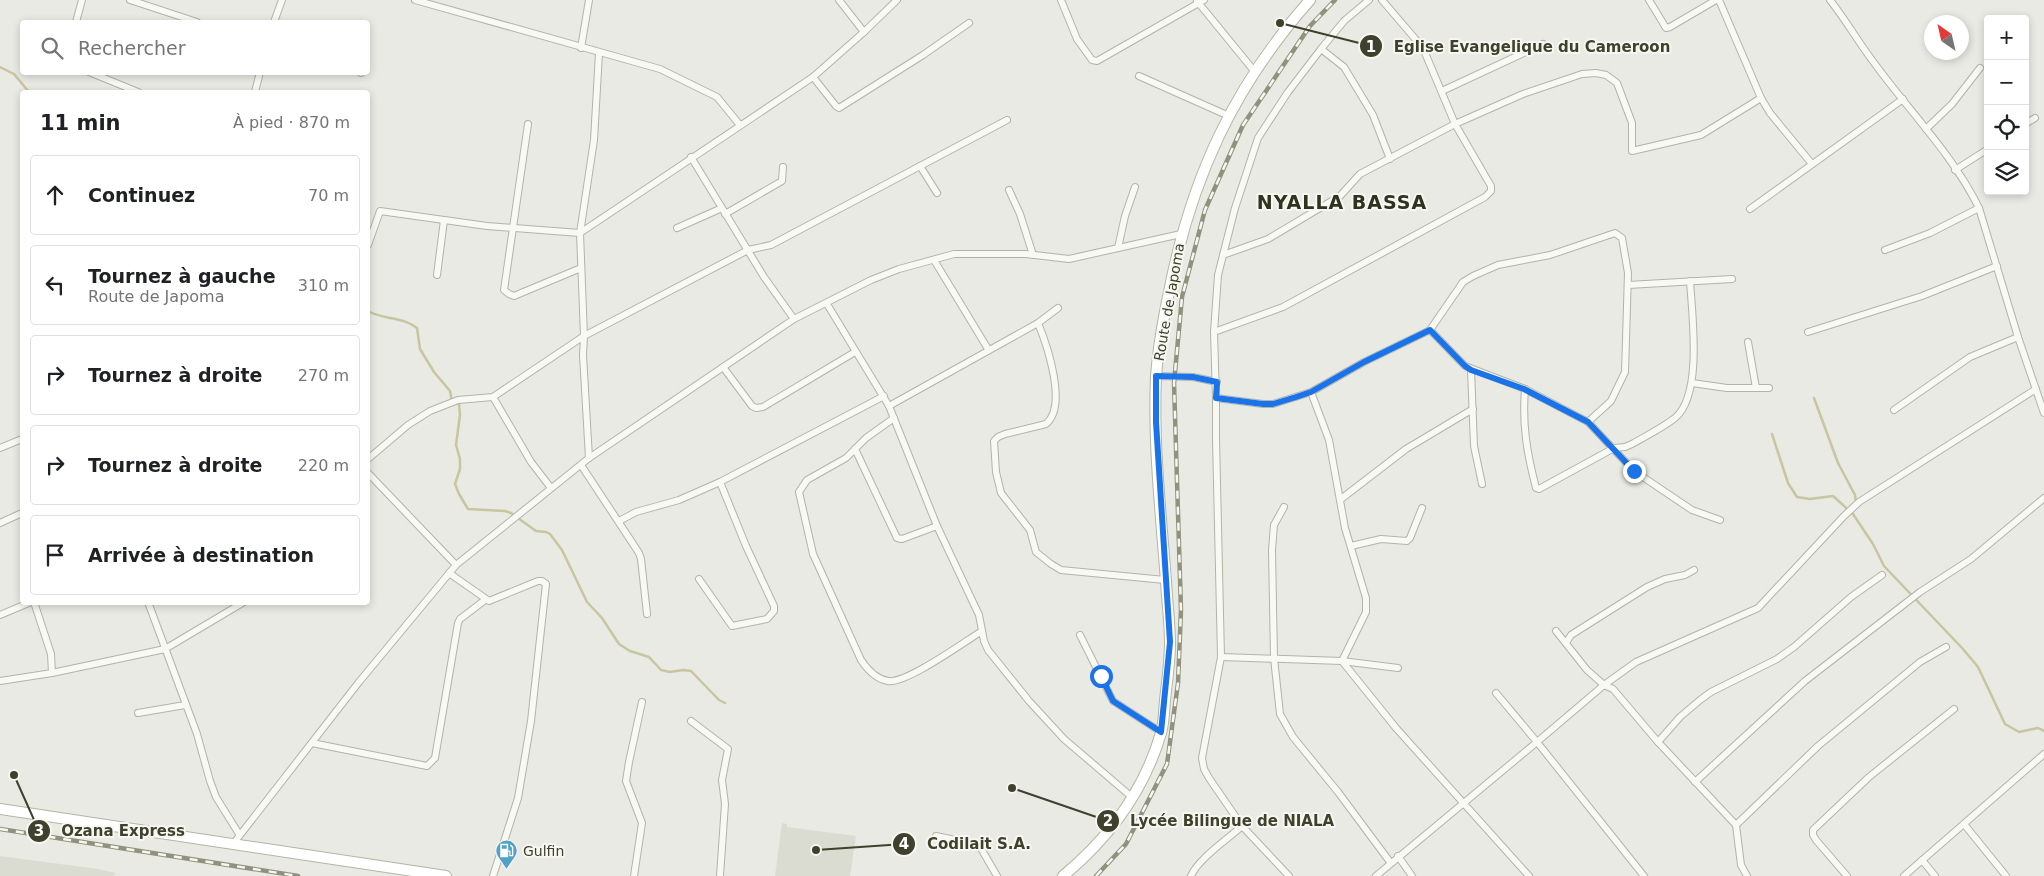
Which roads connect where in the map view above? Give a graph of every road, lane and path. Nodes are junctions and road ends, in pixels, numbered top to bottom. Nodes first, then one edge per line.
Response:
1 (82, 0) edge
2 (130, 0) edge
3 (282, 0) edge
4 (415, 0) edge
5 (438, 0) edge
6 (589, 0) edge
7 (839, 0) edge
8 (896, 0) edge
9 (1061, 0) edge
10 (1310, 0) edge
11 (1369, 0) edge
12 (1382, 0) edge
13 (1648, 0) edge
14 (1717, 0) edge
15 (1830, 0) edge
16 (1199, 1) edge
17 (1300, 4) edge
18 (441, 8) junction
19 (77, 20) edge
20 (191, 20) edge
21 (275, 20) edge
22 (969, 23) dead end
23 (864, 32) junction
24 (1542, 44) dead end
25 (581, 48) junction
26 (1321, 48) junction
27 (599, 53) junction
28 (1980, 68) dead end
29 (1255, 72) junction
30 (96, 75) edge
31 (259, 75) edge
32 (1139, 76) dead end
33 (813, 77) junction
34 (133, 90) edge
35 (256, 90) edge
36 (1442, 92) junction
37 (1761, 98) junction
38 (1903, 99) junction
39 (1228, 116) junction
40 (2034, 118) dead end
41 (1007, 120) dead end
42 (2029, 121) edge
43 (528, 124) dead end
44 (740, 124) junction
45 (1455, 124) junction
46 (1926, 129) junction
47 (1986, 150) edge
48 (691, 157) junction
49 (1390, 159) junction
50 (1812, 164) junction
51 (920, 166) junction
52 (783, 167) dead end
53 (1955, 170) junction
54 (1134, 187) dead end
55 (1009, 190) dead end
56 (937, 194) dead end
57 (1979, 208) junction
58 (1750, 209) dead end
59 (724, 211) junction
60 (444, 220) junction
61 (677, 228) dead end
62 (514, 229) junction
63 (580, 233) junction
64 (1181, 234) junction
65 (370, 239) edge
66 (1118, 248) junction
67 (748, 250) junction
68 (1884, 250) dead end
69 (1032, 255) junction
70 (1223, 255) junction
71 (934, 260) junction
72 (1996, 266) junction
73 (581, 268) junction
74 (437, 275) dead end
75 (1732, 279) dead end
76 (1690, 281) junction
77 (1628, 285) junction
78 (827, 304) junction
79 (1058, 308) dead end
80 (794, 319) junction
81 (1038, 322) junction
82 (1430, 330) junction
83 (1214, 332) junction
84 (1808, 332) dead end
85 (584, 336) junction
86 (2018, 337) junction
87 (1748, 342) dead end
88 (988, 349) junction
89 (855, 352) junction
90 (723, 367) junction
91 (1471, 370) junction
92 (1156, 376) junction
93 (1217, 382) junction
94 (1692, 383) junction
95 (1756, 388) junction
96 (1769, 388) dead end
97 (1524, 389) junction
98 (2036, 389) junction
99 (1311, 392) junction
100 (884, 396) junction
101 (2041, 396) edge
102 (493, 397) junction
103 (1216, 398) junction
104 (889, 406) junction
105 (1473, 409) junction
106 (1894, 410) dead end
107 (2044, 414) edge
108 (894, 418) junction
109 (1588, 422) junction
110 (20, 440) edge
111 (0, 448) edge
112 (1614, 448) junction
113 (855, 449) junction
114 (370, 457) edge
115 (590, 458) junction
116 (581, 465) junction
117 (370, 475) edge
118 (720, 482) junction
119 (1482, 484) dead end
120 (551, 488) junction
121 (2044, 498) edge
122 (1341, 499) junction
123 (1284, 507) dead end
124 (1422, 508) dead end
125 (20, 514) edge
126 (1720, 520) dead end
127 (619, 521) junction
128 (0, 523) edge
129 (937, 526) junction
130 (1351, 546) junction
131 (456, 565) junction
132 (1694, 570) dead end
133 (449, 573) junction
134 (1882, 575) dead end
135 (699, 579) dead end
136 (1165, 580) junction
137 (485, 600) junction
138 (25, 605) edge
139 (33, 605) edge
140 (149, 605) edge
141 (239, 605) edge
142 (647, 614) dead end
143 (0, 615) edge
144 (982, 631) junction
145 (1556, 631) dead end
146 (1080, 635) dead end
147 (1566, 643) junction
148 (1946, 647) dead end
149 (164, 649) junction
150 (1221, 657) junction
151 (1274, 658) junction
152 (1342, 662) junction
153 (1398, 668) dead end
154 (52, 673) junction
155 (0, 681) edge
156 (1604, 685) junction
157 (1496, 692) dead end
158 (642, 702) dead end
159 (185, 706) junction
160 (1954, 709) dead end
161 (138, 712) dead end
162 (691, 721) dead end
163 (1161, 732) junction
164 (1537, 742) junction
165 (1658, 742) junction
166 (312, 743) junction
167 (2044, 754) edge
168 (1695, 782) junction
169 (1133, 798) junction
170 (1463, 802) junction
171 (0, 809) edge
172 (1964, 824) junction
173 (1736, 825) junction
174 (1242, 826) junction
175 (239, 834) junction
176 (936, 836) dead end
177 (233, 844) junction
178 (1398, 856) junction
179 (1922, 860) junction
180 (1390, 862) junction
181 (446, 876) edge
182 (493, 876) edge
183 (634, 876) edge
184 (720, 876) edge
185 (997, 876) edge
186 (1063, 876) edge
187 (1191, 876) edge
188 (1289, 876) edge
189 (1376, 876) edge
190 (1412, 876) edge
191 (1530, 876) edge
192 (1644, 876) edge
193 (1746, 876) edge
194 (1847, 876) edge
195 (1904, 876) edge
196 (1936, 876) edge
197 (2006, 876) edge

1 - 19 street
2 - 20 street
3 - 21 street
4 - 18 street
5 - 18 street
6 - 25 street
7 - 23 street
8 - 23 street
9 - 16 street
10 - 17 main road, Route de Japoma
11 - 26 street
12 - 36 street
13 - 14 street
14 - 37 street
15 - 38 street
16 - 29 street
17 - 29 main road, Route de Japoma
18 - 25 street
22 - 33 street
23 - 33 street
24 - 36 street
25 - 27 street
26 - 49 street
26 - 70 street
27 - 44 street
27 - 63 street
28 - 46 street
29 - 39 main road, Route de Japoma
30 - 34 street
31 - 35 street
32 - 39 street
33 - 44 street
36 - 45 street
37 - 45 street
37 - 50 street
38 - 46 street
38 - 50 street
39 - 64 main road, Route de Japoma
40 - 42 street
41 - 51 street
43 - 62 street
44 - 48 street
45 - 49 street
45 - 83 street
46 - 53 street
47 - 53 street
48 - 59 street
48 - 63 street
49 - 70 street
50 - 58 street
51 - 56 street
51 - 67 street
52 - 59 street
53 - 57 street
54 - 66 street
55 - 69 street
57 - 68 street
57 - 72 street
59 - 61 street
59 - 67 street
60 - 62 street
60 - 65 street
60 - 74 street
62 - 63 street
62 - 73 street
63 - 73 street
64 - 66 street
64 - 92 main road, Route de Japoma
66 - 69 street
67 - 80 street
67 - 85 street
69 - 71 street
70 - 83 street
71 - 78 street
71 - 88 street
72 - 84 street
72 - 86 street
73 - 85 street
75 - 76 street
76 - 77 street
76 - 94 street
77 - 82 street
77 - 109 street
78 - 80 street
78 - 89 street
79 - 81 street
80 - 90 street
81 - 88 street
81 - 136 street
82 - 91 street
82 - 99 street
83 - 93 street
85 - 102 street
85 - 115 street
86 - 98 street
86 - 106 street
87 - 95 street
88 - 104 street
89 - 90 street
89 - 100 street
90 - 115 street
91 - 97 street
91 - 105 street
92 - 93 street
92 - 136 main road, Route de Japoma
93 - 103 street
94 - 95 street
94 - 112 street
95 - 96 street
97 - 109 street
97 - 112 street
98 - 101 street
98 - 156 street
99 - 103 street
99 - 122 street
100 - 104 street
100 - 118 street
101 - 107 street
102 - 114 street
102 - 120 street
103 - 150 street
104 - 108 street
105 - 119 street
105 - 122 street
108 - 113 street
108 - 129 street
109 - 112 street
110 - 111 street
112 - 126 street
113 - 129 street
113 - 144 street
115 - 116 street
116 - 120 street
116 - 127 street
117 - 131 street
118 - 127 street
118 - 135 street
120 - 131 street
121 - 168 street
122 - 130 street
123 - 151 street
124 - 130 street
125 - 128 street
127 - 142 street
129 - 144 street
130 - 152 street
131 - 133 street
132 - 147 street
133 - 137 street
133 - 166 street
134 - 165 street
136 - 163 main road, Route de Japoma
137 - 166 street
137 - 182 street
138 - 143 street
139 - 154 street
140 - 149 street
141 - 149 street
144 - 169 street
145 - 147 street
146 - 163 street
147 - 156 street
148 - 173 street
149 - 154 street
149 - 159 street
150 - 151 street
150 - 174 street
151 - 152 street
151 - 180 street
152 - 153 street
152 - 170 street
154 - 155 street
156 - 164 street
156 - 165 street
157 - 164 street
158 - 183 street
159 - 161 street
159 - 175 street
160 - 194 street
162 - 184 street
163 - 169 main road, Route de Japoma
164 - 170 street
164 - 192 street
165 - 168 street
166 - 175 street
167 - 172 street
168 - 173 street
169 - 186 main road, Route de Japoma
170 - 178 street
170 - 191 street
171 - 177 main road
172 - 179 street
172 - 197 street
173 - 193 street
174 - 187 street
174 - 188 street
175 - 177 street
176 - 185 street
177 - 181 main road
178 - 180 street
178 - 190 street
179 - 195 street
179 - 196 street
180 - 189 street

